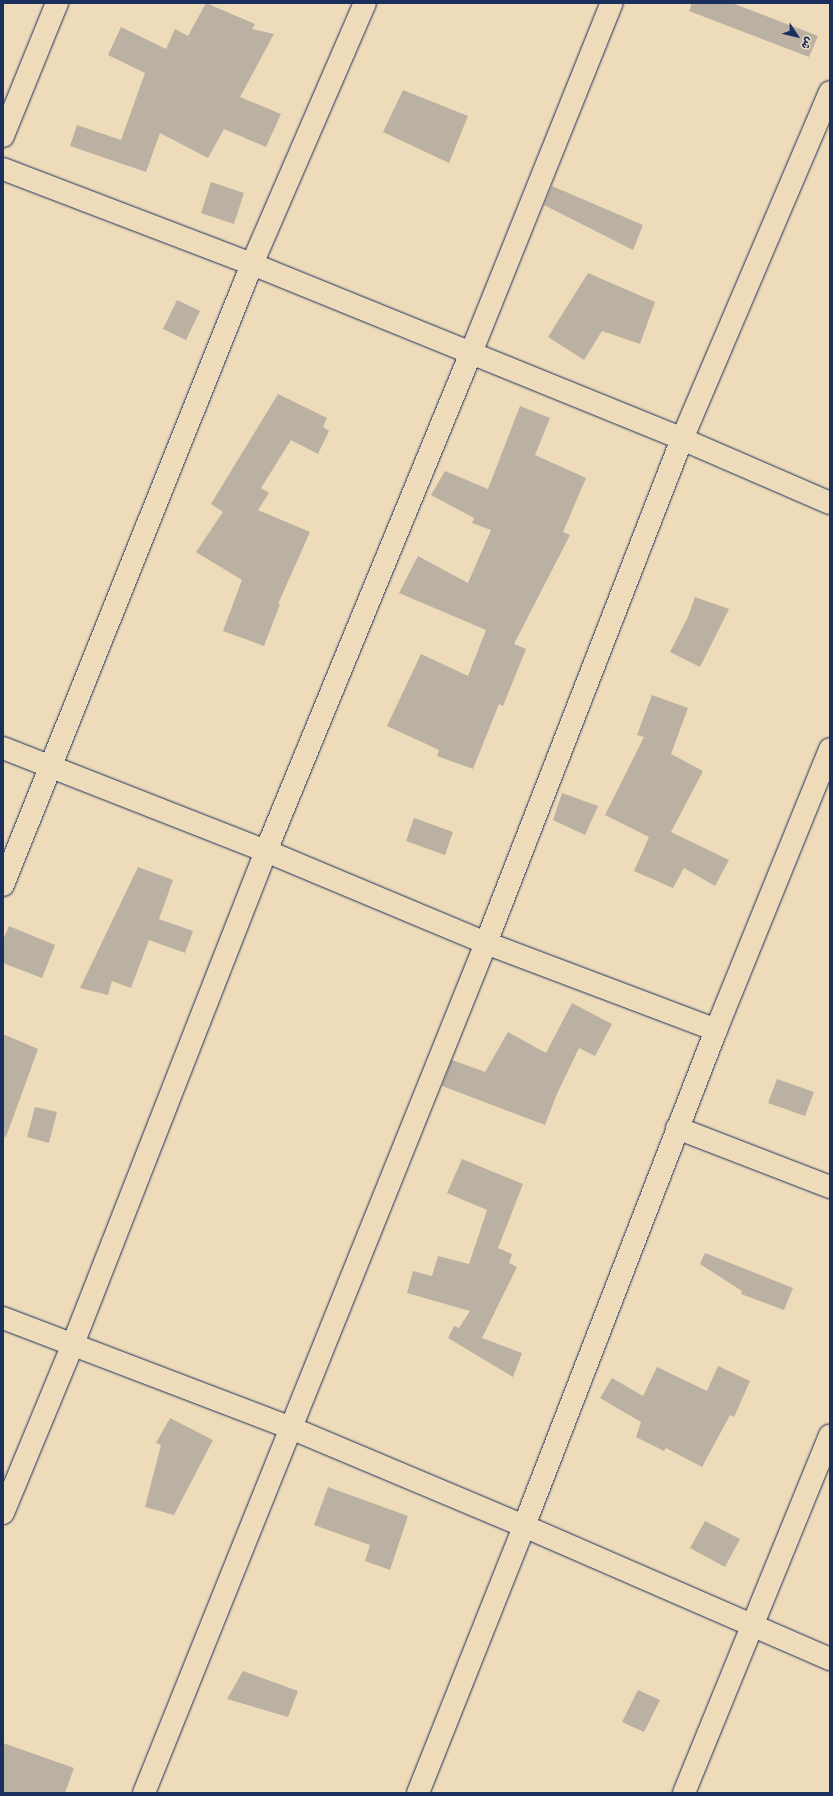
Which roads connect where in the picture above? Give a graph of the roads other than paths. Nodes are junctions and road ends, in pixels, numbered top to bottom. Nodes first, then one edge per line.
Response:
1 (57, 3) edge
2 (365, 3) edge
3 (612, 3) edge
4 (830, 92) edge
5 (3, 136) edge
6 (3, 168) edge
7 (252, 264) junction
8 (472, 353) junction
9 (682, 438) junction
10 (830, 503) edge
11 (3, 748) edge
12 (830, 748) edge
13 (51, 767) junction
14 (266, 851) junction
15 (3, 885) edge
16 (486, 943) junction
17 (716, 1030) junction
18 (677, 1128) junction
19 (830, 1187) edge
20 (3, 1318) edge
21 (73, 1344) junction
22 (291, 1428) junction
23 (830, 1436) edge
24 (3, 1513) edge
25 (524, 1526) junction
26 (753, 1625) junction
27 (830, 1659) edge
28 (144, 1793) edge
29 (418, 1793) edge
30 (684, 1793) edge

1 - 5 street
2 - 7 street
3 - 8 street
4 - 9 street
6 - 7 street
7 - 8 street
7 - 13 street
8 - 9 street
8 - 14 street
9 - 10 street
9 - 16 street
11 - 13 street
12 - 17 street
13 - 14 street
13 - 15 street
14 - 16 street
14 - 21 street
16 - 17 street
16 - 22 street
17 - 18 street
18 - 19 street
18 - 25 street
20 - 21 street
21 - 22 street
21 - 24 street
22 - 25 street
22 - 28 street
23 - 26 street
25 - 26 street
25 - 29 street
26 - 27 street
26 - 30 street

